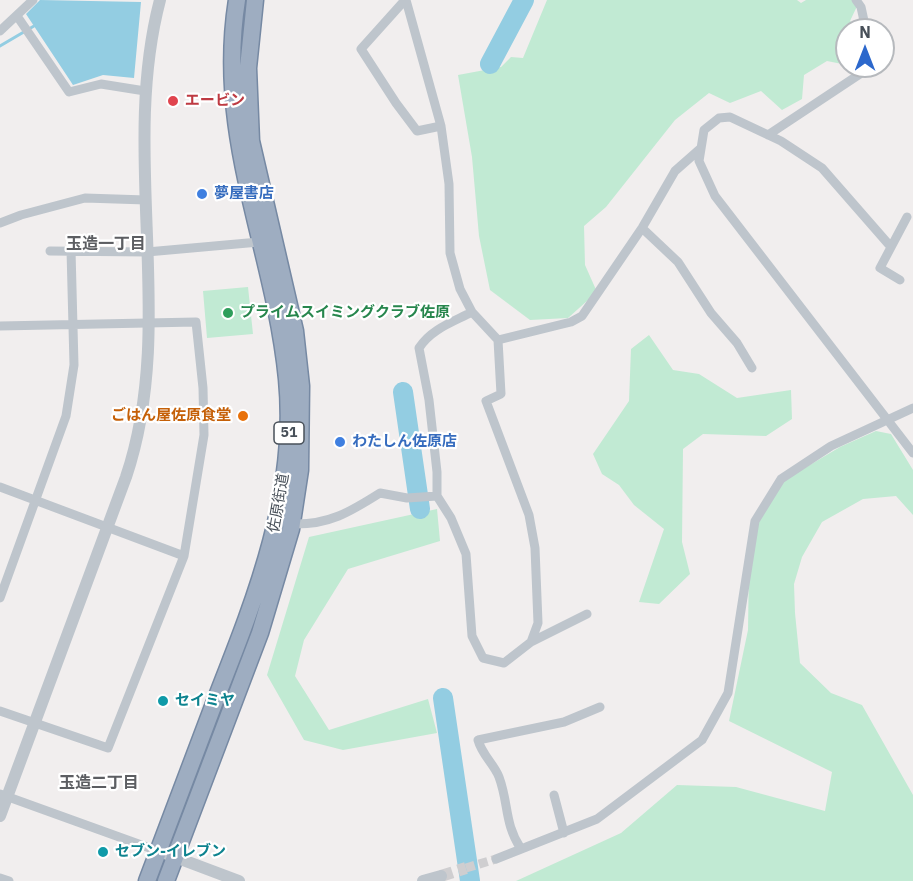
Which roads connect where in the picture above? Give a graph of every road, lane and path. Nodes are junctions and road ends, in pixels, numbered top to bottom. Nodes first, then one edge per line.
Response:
1 (33, 0) edge
2 (160, 0) edge
3 (237, 0) edge
4 (255, 0) edge
5 (405, 0) edge
6 (856, 0) edge
7 (17, 16) junction
8 (863, 18) edge
9 (0, 31) edge
10 (854, 78) edge
11 (145, 91) junction
12 (441, 126) junction
13 (768, 135) junction
14 (700, 149) junction
15 (146, 200) junction
16 (907, 217) dead end
17 (1, 221) edge
18 (642, 228) junction
19 (259, 242) junction
20 (891, 247) junction
21 (71, 250) junction
22 (50, 251) dead end
23 (147, 252) junction
24 (900, 280) dead end
25 (472, 312) junction
26 (148, 325) junction
27 (0, 326) edge
28 (75, 326) junction
29 (498, 340) junction
30 (752, 368) dead end
31 (913, 402) edge
32 (909, 410) edge
33 (888, 417) junction
34 (913, 453) edge
35 (0, 487) edge
36 (433, 497) junction
37 (35, 501) junction
38 (292, 524) junction
39 (108, 526) junction
40 (184, 556) junction
41 (0, 598) edge
42 (587, 614) dead end
43 (531, 642) junction
44 (600, 707) dead end
45 (0, 711) edge
46 (34, 723) junction
47 (554, 795) dead end
48 (4, 796) edge
49 (0, 816) edge
50 (564, 833) junction
51 (521, 849) junction
52 (158, 851) junction
53 (175, 857) junction
54 (496, 859) tunnel mouth
55 (441, 876) dead end
56 (0, 878) edge
57 (9, 881) edge
58 (147, 881) edge
59 (166, 881) edge
60 (239, 881) edge
61 (425, 881) edge

1 - 7 street
2 - 11 street
3 - 19 highway, 佐原街道 / 51
4 - 38 highway, 佐原街道 / 51
5 - 12 street
5 - 12 street
6 - 8 street
7 - 9 street
7 - 11 street
10 - 13 street
11 - 15 street
12 - 25 street
13 - 14 street
13 - 20 street
14 - 18 street
14 - 33 street
15 - 17 street
15 - 23 street
16 - 20 street
18 - 29 street
18 - 30 street
19 - 23 street
19 - 52 highway, 佐原街道 / 51
20 - 24 street
21 - 22 street
21 - 23 street
21 - 28 street
23 - 26 street
25 - 29 street
25 - 36 street
26 - 28 street
26 - 39 street
26 - 40 street
27 - 28 street
28 - 37 street
29 - 43 street
31 - 32 street
32 - 33 street
33 - 34 street
33 - 50 street
35 - 37 street
36 - 38 street
36 - 43 street
37 - 39 street
37 - 41 street
38 - 53 highway, 佐原街道 / 51
39 - 40 street
39 - 46 street
40 - 46 street
42 - 43 street
44 - 51 street
45 - 46 street
46 - 48 street
47 - 50 street
48 - 49 street
48 - 52 street
50 - 51 street
51 - 54 street
52 - 53 street
52 - 58 highway, 佐原街道 / 51
53 - 59 highway, 佐原街道 / 51
53 - 60 street
55 - 61 street
56 - 57 street

